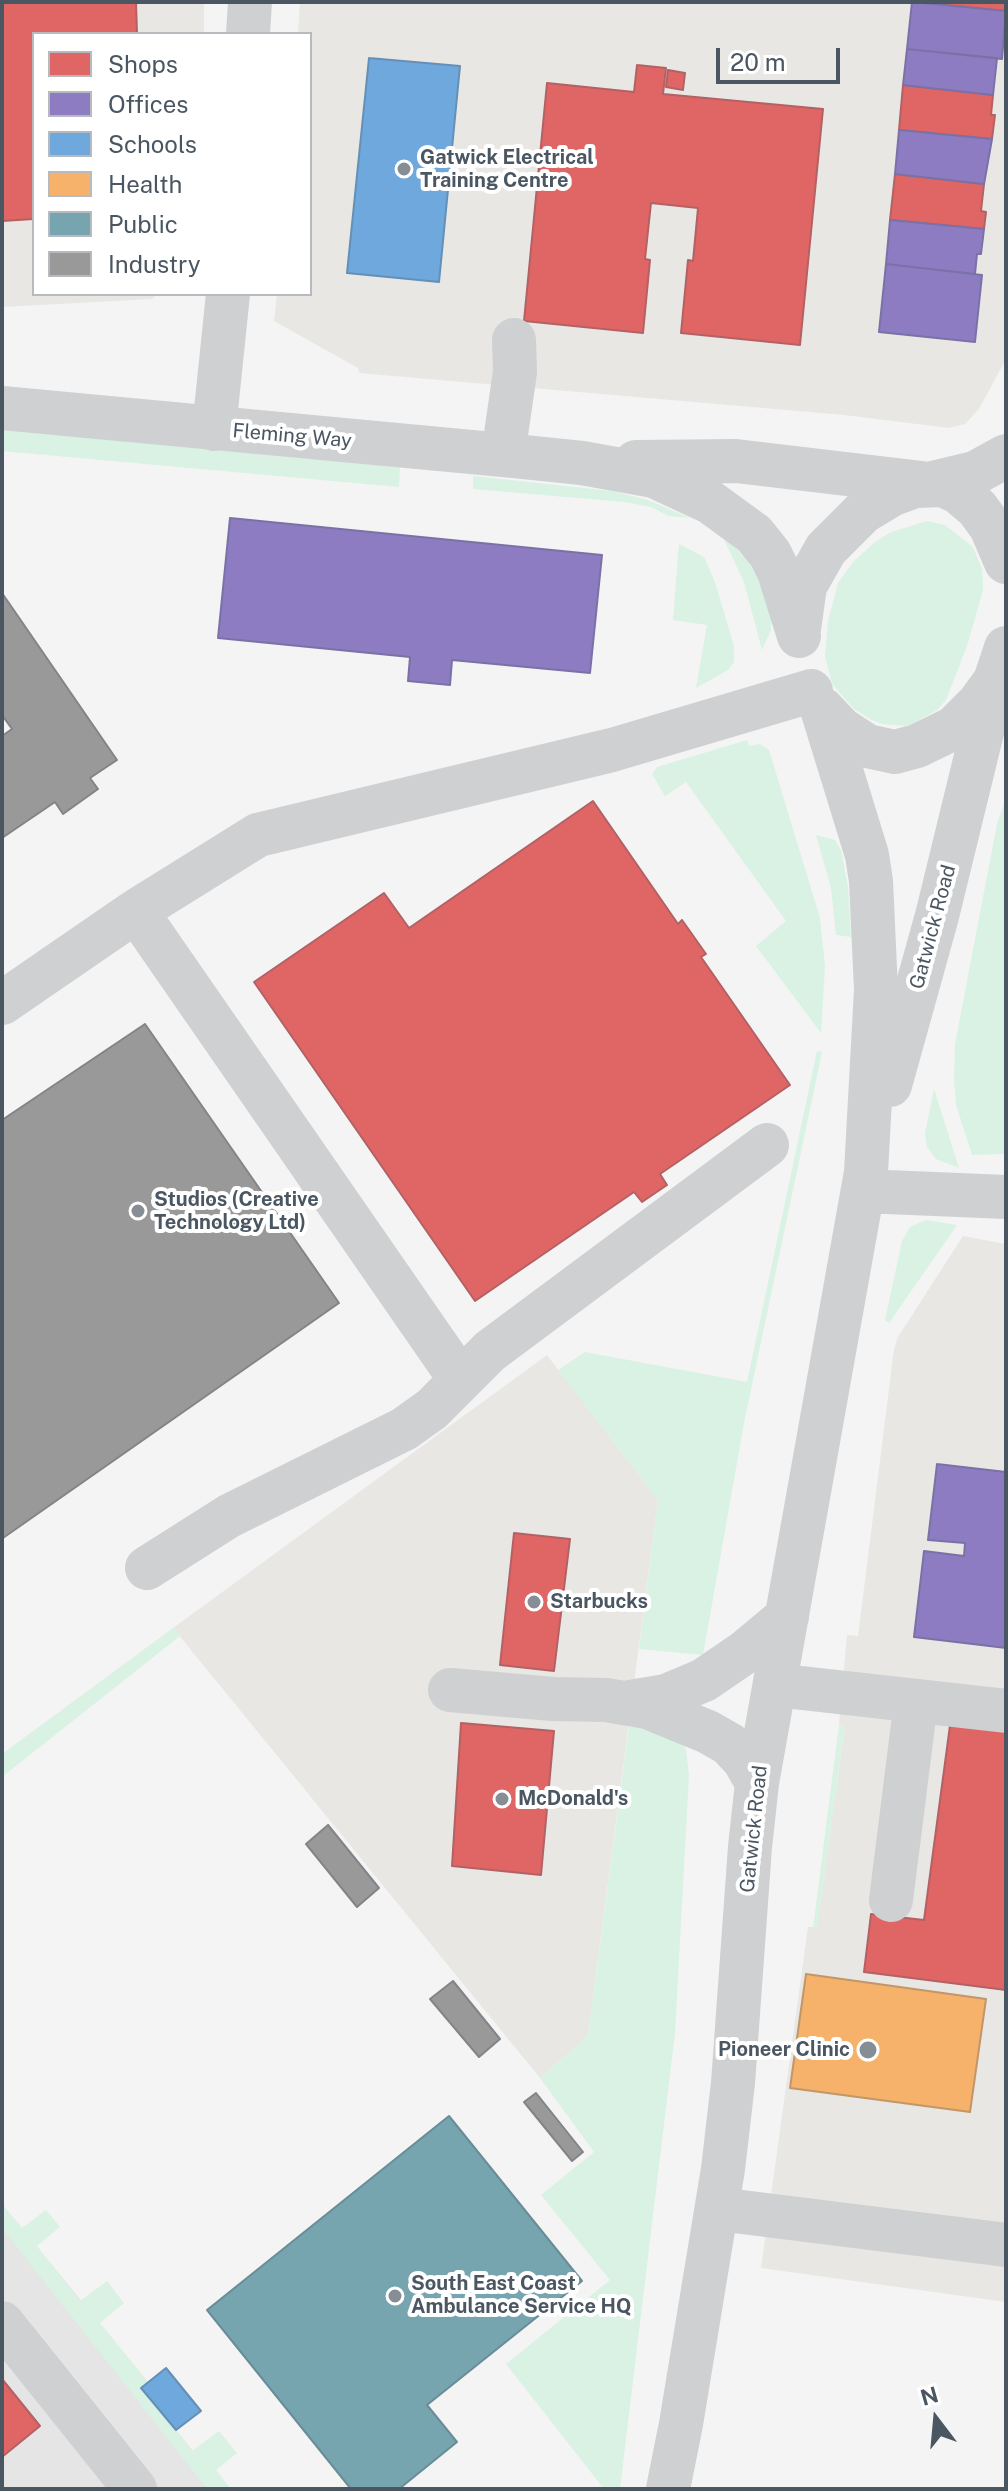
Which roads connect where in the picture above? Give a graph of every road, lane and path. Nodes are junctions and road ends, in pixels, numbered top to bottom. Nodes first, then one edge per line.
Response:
1 (250, 2) edge
2 (248, 32) edge
3 (228, 296) edge
4 (514, 340) dead end
5 (2, 408) edge
6 (214, 429) junction
7 (503, 455) junction
8 (1006, 456) edge
9 (582, 463) junction
10 (930, 483) junction
11 (1006, 562) edge
12 (799, 636) junction
13 (1002, 672) edge
14 (817, 700) junction
15 (136, 911) junction
16 (2, 1003) edge
17 (767, 1145) dead end
18 (864, 1182) junction
19 (1006, 1197) edge
20 (460, 1379) junction
21 (147, 1568) dead end
22 (787, 1617) junction
23 (775, 1685) junction
24 (450, 1690) dead end
25 (916, 1701) junction
26 (630, 1702) junction
27 (1006, 1711) edge
28 (757, 1783) junction
29 (891, 1900) dead end
30 (718, 2209) junction
31 (1006, 2245) edge
32 (2, 2323) edge
33 (135, 2489) edge
34 (668, 2489) edge

1 - 2 street
3 - 6 street
4 - 7 street
5 - 6 street, Fleming Way
6 - 7 street, Fleming Way
7 - 9 street, Fleming Way
8 - 10 street
9 - 10 street, Fleming Way
9 - 12 street, Fleming Way
10 - 11 street
10 - 12 street
12 - 14 street, Gatwick Road
13 - 14 street
13 - 18 street, Gatwick Road
14 - 15 street
14 - 18 street, Gatwick Road
15 - 16 street
15 - 20 street
17 - 20 street
18 - 19 street
18 - 22 street, Gatwick Road
20 - 21 street
22 - 23 street, Gatwick Road
22 - 26 street
23 - 25 street
23 - 28 street, Gatwick Road
24 - 26 street
25 - 27 street
25 - 29 street
26 - 28 street
28 - 30 street, Gatwick Road
30 - 31 street
30 - 34 street, Gatwick Road
32 - 33 street

